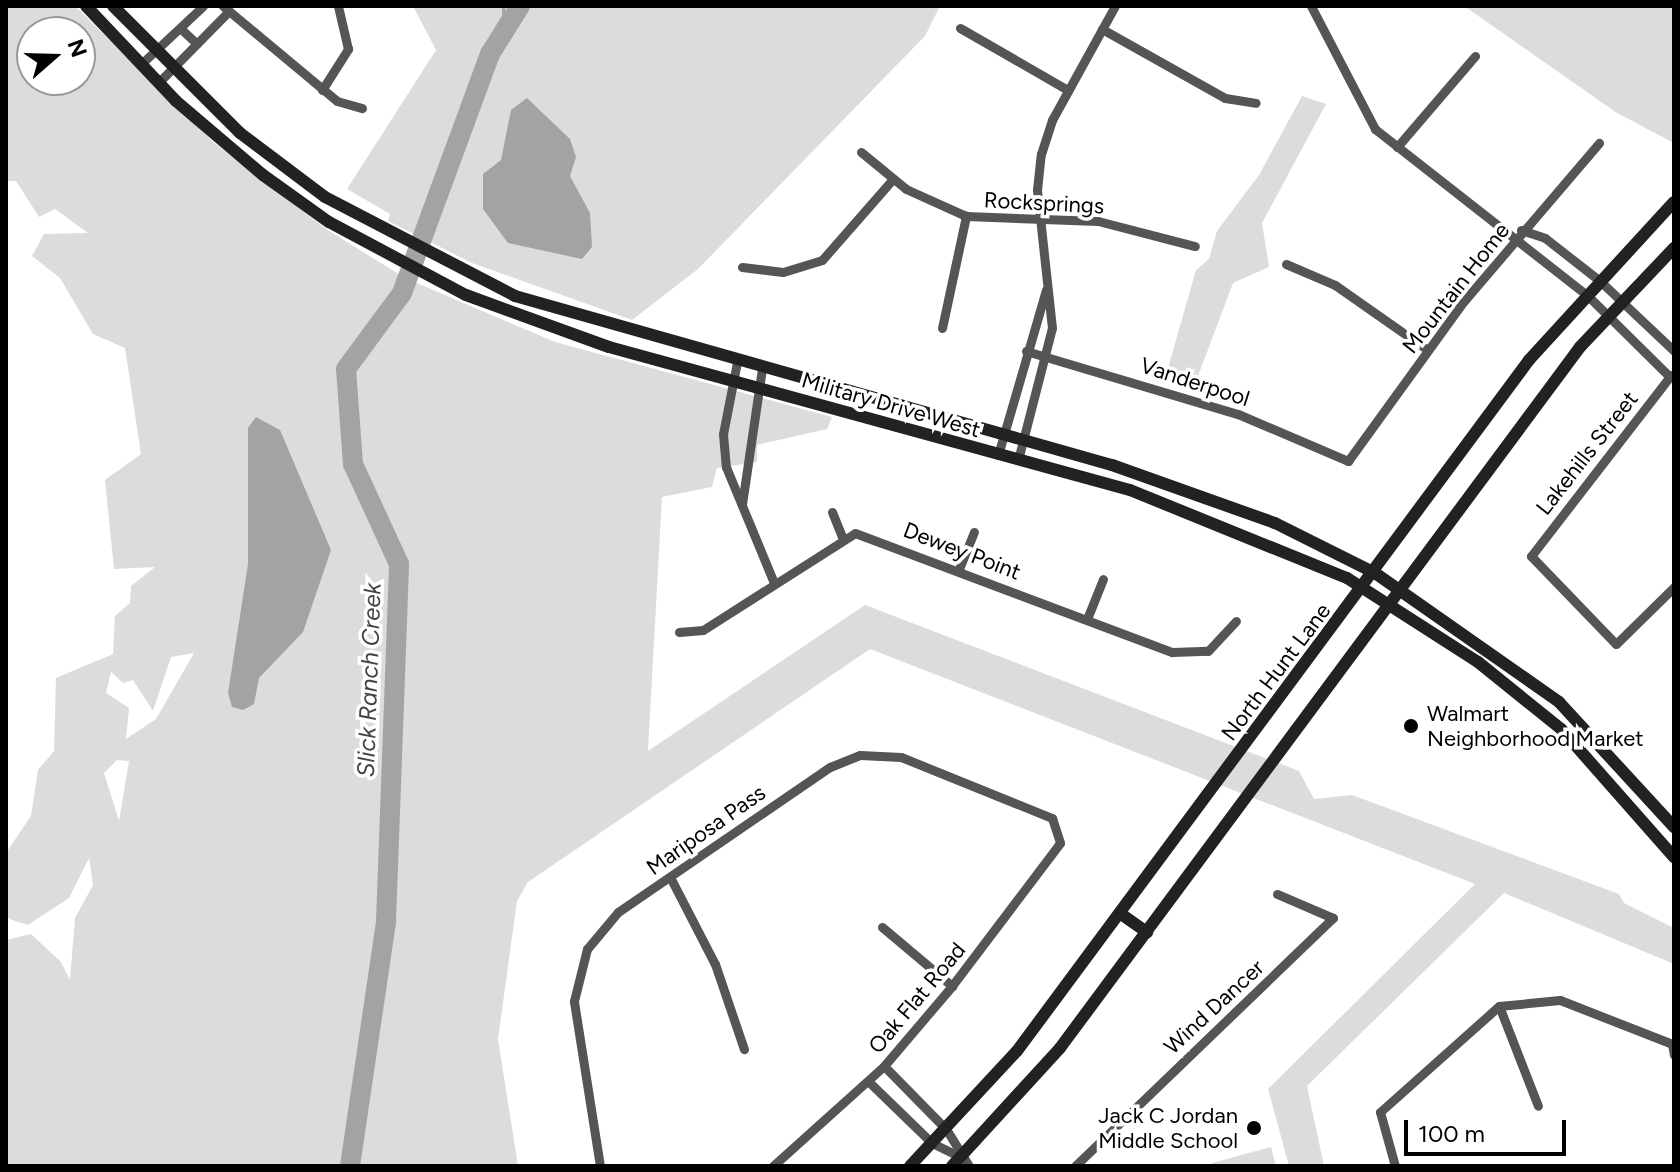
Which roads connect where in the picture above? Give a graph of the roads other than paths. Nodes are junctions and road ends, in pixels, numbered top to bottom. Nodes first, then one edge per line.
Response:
1 (86, 6) edge
2 (113, 6) edge
3 (203, 6) edge
4 (338, 6) edge
5 (1115, 6) edge
6 (1311, 6) edge
7 (226, 9) edge
8 (180, 28) junction
9 (960, 28) dead end
10 (1102, 29) junction
11 (197, 44) junction
12 (156, 51) junction
13 (1475, 56) dead end
14 (140, 65) junction
15 (173, 69) junction
16 (158, 83) junction
17 (322, 90) junction
18 (1068, 90) junction
19 (1256, 103) dead end
20 (362, 108) dead end
21 (1599, 143) dead end
22 (1397, 147) junction
23 (861, 152) dead end
24 (892, 180) junction
25 (1674, 202) edge
26 (966, 216) junction
27 (1040, 221) junction
28 (1520, 234) junction
29 (1195, 246) dead end
30 (1674, 248) edge
31 (1571, 259) junction
32 (1286, 264) dead end
33 (742, 267) dead end
34 (1560, 274) junction
35 (1600, 281) junction
36 (1047, 287) junction
37 (1587, 295) junction
38 (1618, 303) junction
39 (1605, 320) junction
40 (1644, 325) junction
41 (942, 328) dead end
42 (1629, 342) junction
43 (1428, 350) junction
44 (1026, 351) junction
45 (1674, 351) edge
46 (1047, 357) junction
47 (737, 362) junction
48 (762, 369) junction
49 (1672, 375) edge
50 (732, 381) junction
51 (758, 388) junction
52 (1012, 403) junction
53 (1033, 409) junction
54 (1004, 435) junction
55 (1023, 441) junction
56 (723, 447) junction
57 (745, 448) junction
58 (998, 455) junction
59 (1018, 460) junction
60 (1348, 461) joint
61 (742, 507) junction
62 (832, 512) dead end
63 (974, 532) dead end
64 (842, 537) junction
65 (959, 569) junction
66 (1375, 573) junction
67 (1103, 579) dead end
68 (774, 583) junction
69 (1674, 587) edge
70 (1363, 588) junction
71 (1399, 588) junction
72 (1387, 603) junction
73 (1087, 619) junction
74 (1236, 621) dead end
75 (679, 632) dead end
76 (1626, 769) junction
77 (1613, 783) junction
78 (1674, 827) edge
79 (1061, 830) joint
80 (1674, 857) edge
81 (670, 877) junction
82 (1277, 894) dead end
83 (1121, 914) junction
84 (882, 927) dead end
85 (1147, 932) junction
86 (952, 986) junction
87 (1499, 1006) junction
88 (744, 1049) dead end
89 (1674, 1055) edge
90 (884, 1066) junction
91 (868, 1081) junction
92 (909, 1091) junction
93 (1538, 1106) dead end
94 (894, 1107) junction
95 (946, 1129) junction
96 (932, 1143) junction
97 (961, 1163) edge
98 (600, 1166) edge
99 (773, 1166) edge
100 (910, 1166) edge
101 (1075, 1166) edge
102 (1395, 1166) edge

1 - 14 main road, Military Drive West
2 - 12 main road, Military Drive West
3 - 8 street
4 - 17 street
5 - 10 street
6 - 22 street
7 - 11 street
7 - 17 street
8 - 11 street
8 - 12 street
9 - 18 street
10 - 18 street
10 - 19 street
11 - 15 street
12 - 14 street
12 - 15 main road, Military Drive West
13 - 22 street
14 - 16 main road, Military Drive West
15 - 16 street
15 - 47 main road, Military Drive West
16 - 50 main road, Military Drive West
17 - 20 street
18 - 27 street
21 - 28 street, Mountain Home
22 - 28 street
23 - 24 street, Rocksprings
24 - 26 street, Rocksprings
24 - 33 street
25 - 35 main road, North Hunt Lane
26 - 27 street, Rocksprings
26 - 41 street
27 - 29 street, Rocksprings
27 - 36 street
28 - 31 street
28 - 34 street
28 - 43 street, Mountain Home
30 - 38 main road
31 - 34 street
31 - 35 street
32 - 43 street
34 - 37 street
35 - 37 main road, North Hunt Lane
35 - 38 street
36 - 44 street
36 - 46 street
37 - 39 street
37 - 66 main road, North Hunt Lane
38 - 39 main road
38 - 40 street
39 - 42 street
39 - 71 main road
40 - 42 street
40 - 45 street
42 - 49 street
43 - 60 street, Mountain Home
44 - 46 street, Vanderpool
44 - 52 street
46 - 53 street
46 - 60 street, Vanderpool
47 - 48 main road, Military Drive West
47 - 50 street
48 - 51 street
48 - 54 main road, Military Drive West
49 - 69 street, Lakehills Street
50 - 51 main road, Military Drive West
50 - 56 street
51 - 57 street
51 - 58 main road, Military Drive West
52 - 53 street
52 - 54 street
53 - 55 street
54 - 55 main road, Military Drive West
54 - 58 street
55 - 59 street
55 - 66 main road, Military Drive West
56 - 57 street
56 - 61 street
57 - 61 street
58 - 59 main road, Military Drive West
59 - 70 main road, Military Drive West
61 - 68 street
62 - 64 street
63 - 65 street
64 - 65 street, Dewey Point
64 - 68 street
65 - 73 street, Dewey Point
66 - 70 main road, North Hunt Lane
66 - 71 main road, Military Drive West
67 - 73 street
68 - 75 street
70 - 72 main road, Military Drive West
70 - 83 main road, North Hunt Lane
71 - 72 main road
71 - 76 main road, Military Drive West
72 - 77 main road, Military Drive West
72 - 85 main road
73 - 74 street, Dewey Point
76 - 77 street
76 - 78 main road, Military Drive West
77 - 80 main road, Military Drive West
79 - 81 street, Mariposa Pass
79 - 86 street, Oak Flat Road
81 - 88 street
81 - 98 street, Mariposa Pass
82 - 101 street, Wind Dancer
83 - 85 main road
83 - 95 main road, North Hunt Lane
84 - 86 street
85 - 97 main road
86 - 90 street, Oak Flat Road
87 - 89 street
87 - 93 street
87 - 102 street
90 - 91 street, Oak Flat Road
90 - 92 street
91 - 94 street
91 - 99 street, Oak Flat Road
92 - 94 street
92 - 95 street
94 - 96 street
95 - 96 main road, North Hunt Lane
95 - 97 street
96 - 97 street
96 - 100 main road, North Hunt Lane

